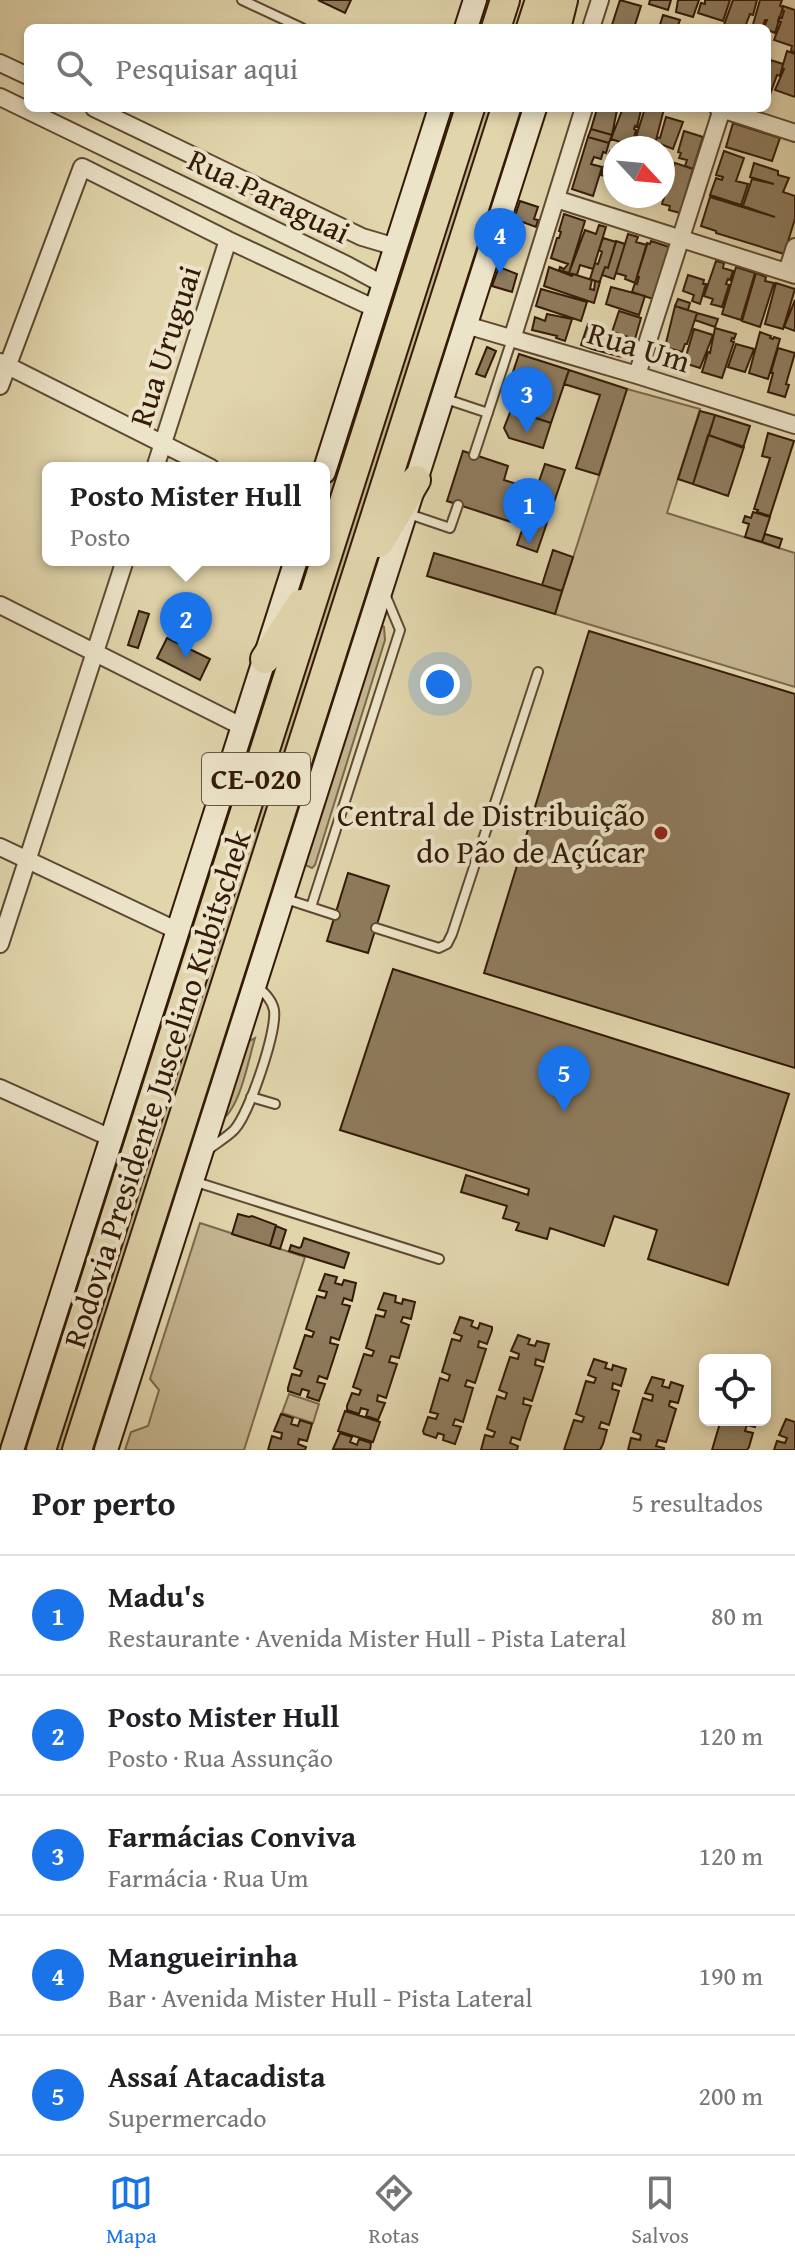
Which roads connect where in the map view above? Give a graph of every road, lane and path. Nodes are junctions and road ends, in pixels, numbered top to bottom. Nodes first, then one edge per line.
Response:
1 (242, 0) edge
2 (475, 0) edge
3 (505, 0) edge
4 (540, 0) edge
5 (563, 0) edge
6 (570, 0) edge
7 (600, 0) edge
8 (293, 24) edge
9 (467, 24) edge
10 (497, 24) edge
11 (532, 24) edge
12 (559, 24) edge
13 (560, 24) edge
14 (592, 24) edge
15 (0, 63) edge
16 (24, 74) edge
17 (0, 97) edge
18 (24, 109) edge
19 (31, 112) edge
20 (102, 112) edge
21 (439, 112) edge
22 (469, 112) edge
23 (505, 112) edge
24 (534, 112) edge
25 (583, 112) edge
26 (719, 112) edge
27 (729, 112) edge
28 (795, 133) edge
29 (556, 199) junction
30 (681, 239) junction
31 (228, 240) junction
32 (396, 247) junction
33 (795, 247) edge
34 (791, 274) edge
35 (384, 285) junction
36 (376, 309) junction
37 (466, 325) junction
38 (512, 339) junction
39 (4, 364) edge
40 (637, 375) junction
41 (0, 386) edge
42 (443, 398) junction
43 (488, 413) junction
44 (795, 425) edge
45 (162, 444) junction
46 (474, 455) dead end
47 (157, 462) edge
48 (199, 462) edge
49 (327, 462) edge
50 (416, 480) junction
51 (458, 505) dead end
52 (405, 513) junction
53 (330, 546) edge
54 (123, 566) edge
55 (294, 566) edge
56 (323, 566) edge
57 (324, 566) edge
58 (354, 585) junction
59 (382, 588) junction
60 (0, 605) edge
61 (95, 652) junction
62 (265, 659) junction
63 (538, 672) dead end
64 (243, 727) junction
65 (0, 847) edge
66 (28, 860) junction
67 (283, 898) junction
68 (311, 907) junction
69 (335, 915) dead end
70 (376, 928) dead end
71 (178, 931) junction
72 (0, 944) edge
73 (255, 985) junction
74 (0, 1088) edge
75 (251, 1097) junction
76 (275, 1104) dead end
77 (111, 1138) junction
78 (199, 1157) junction
79 (192, 1181) junction
80 (439, 1259) dead end
81 (12, 1450) edge
82 (41, 1450) edge
83 (77, 1450) edge
84 (106, 1450) edge

1 - 8 lane
2 - 9 main road
3 - 10 highway
4 - 11 highway
5 - 12 highway
6 - 13 main road
7 - 14 street
15 - 16 street
17 - 18 street, Rua Paraguai
19 - 35 street, Rua Paraguai
20 - 32 street, Rua Paraguai
21 - 32 main road
22 - 53 highway, Rodovia Presidente Juscelino Kubitschek / CE-020
23 - 58 highway, Rodovia Presidente Juscelino Kubitschek / CE-020
24 - 37 main road
25 - 29 street
26 - 30 street
27 - 28 street
29 - 30 street
29 - 38 street
30 - 34 street
30 - 40 street
31 - 36 street
31 - 39 street
31 - 45 street, Rua Uruguai
32 - 35 main road
33 - 34 street
35 - 36 main road
36 - 49 main road
37 - 38 street, Rua Um
37 - 42 main road
38 - 40 street, Rua Um
38 - 43 lane
39 - 41 street
39 - 45 street
40 - 44 street, Rua Um
42 - 43 lane
42 - 50 main road
43 - 46 lane
45 - 47 street, Rua Uruguai
45 - 48 street
50 - 52 main road
50 - 58 highway
51 - 52 lane
52 - 59 main road
54 - 61 street
55 - 62 main road
56 - 62 highway
57 - 82 highway, Rodovia Presidente Juscelino Kubitschek / CE-020
58 - 83 highway, Rodovia Presidente Juscelino Kubitschek / CE-020
59 - 67 main road
59 - 68 lane
60 - 61 street
61 - 64 street
61 - 66 street
62 - 64 main road
63 - 70 lane
64 - 71 main road
65 - 66 street
66 - 71 street
66 - 72 street
67 - 68 lane
67 - 73 main road
68 - 69 lane
71 - 77 main road
73 - 75 lane
73 - 78 main road
74 - 77 street
75 - 76 lane
75 - 78 lane
77 - 81 main road
78 - 79 main road
79 - 80 lane
79 - 84 main road

